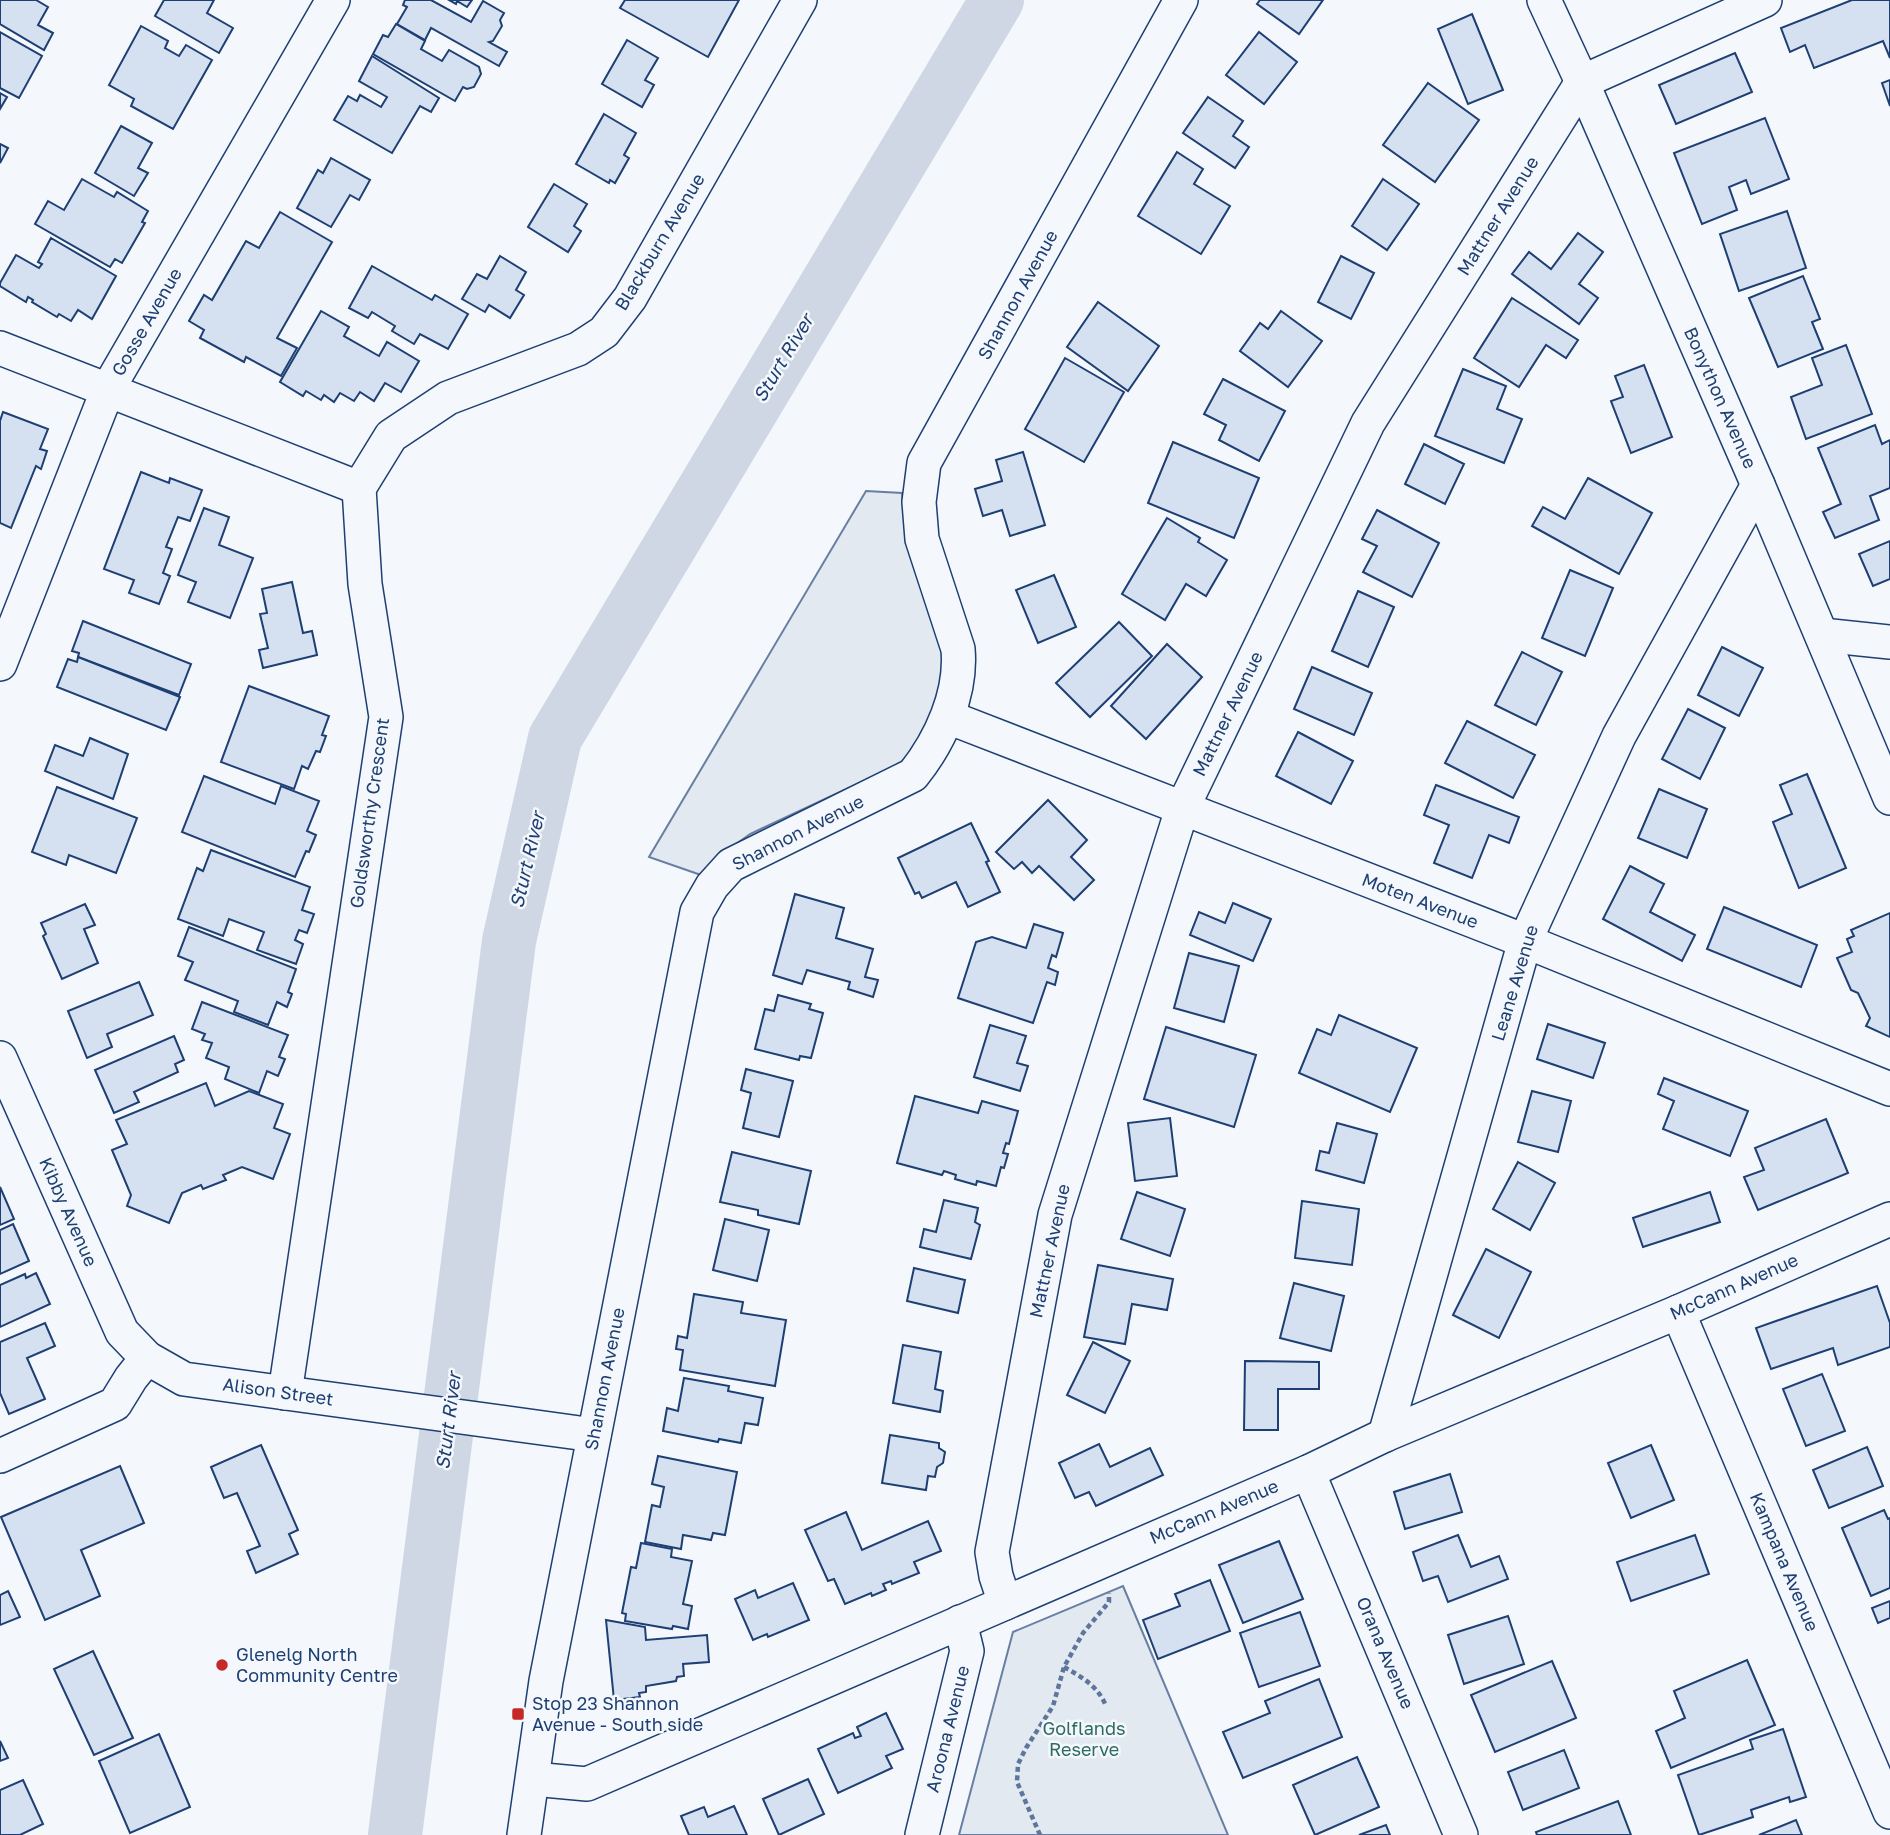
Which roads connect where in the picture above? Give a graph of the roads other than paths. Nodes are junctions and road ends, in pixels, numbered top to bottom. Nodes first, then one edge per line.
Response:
1 (333, 0) edge
2 (800, 0) edge
3 (1181, 0) edge
4 (1544, 0) edge
5 (1765, 0) edge
6 (1582, 82) junction
7 (0, 348) edge
8 (108, 389) junction
9 (1758, 485) junction
10 (359, 488) junction
11 (1822, 635) junction
12 (1890, 642) edge
13 (0, 664) edge
14 (948, 718) junction
15 (1890, 798) edge
16 (1182, 808) junction
17 (1525, 941) junction
18 (0, 1058) edge
19 (1890, 1089) edge
20 (1890, 1219) edge
21 (1678, 1312) junction
22 (147, 1358) junction
23 (285, 1393) junction
24 (594, 1435) junction
25 (1385, 1435) junction
26 (0, 1456) edge
27 (1308, 1472) junction
28 (1005, 1603) junction
29 (960, 1622) junction
30 (533, 1779) junction
31 (1890, 1812) edge
32 (524, 1835) edge
33 (922, 1835) edge
34 (1461, 1835) edge

1 - 8 street, Gosse Avenue
2 - 10 street, Blackburn Avenue
3 - 14 street, Shannon Avenue
4 - 6 street, Bonython Avenue
5 - 6 street
6 - 9 street, Bonython Avenue
6 - 16 street, Mattner Avenue
7 - 8 street
8 - 10 street
8 - 13 street, Gosse Avenue
9 - 11 street, Bonython Avenue
9 - 17 street, Leane Avenue
10 - 23 street, Goldsworthy Crescent
11 - 12 street
11 - 15 street, Bonython Avenue
14 - 16 street, Moten Avenue
14 - 24 street, Shannon Avenue
16 - 17 street, Moten Avenue
16 - 28 street, Mattner Avenue
17 - 19 street, Moten Avenue
17 - 25 street, Leane Avenue
18 - 22 street, Kibby Avenue
20 - 21 street, McCann Avenue
21 - 25 street, McCann Avenue
21 - 31 street, Kampana Avenue
22 - 23 street, Alison Street
22 - 26 street
23 - 24 street, Alison Street
24 - 30 street, Shannon Avenue
25 - 27 street, McCann Avenue
27 - 28 street, McCann Avenue
27 - 34 street, Orana Avenue
28 - 29 street, McCann Avenue
29 - 30 street, McCann Avenue
29 - 33 street, Aroona Avenue
30 - 32 street, Shannon Avenue

